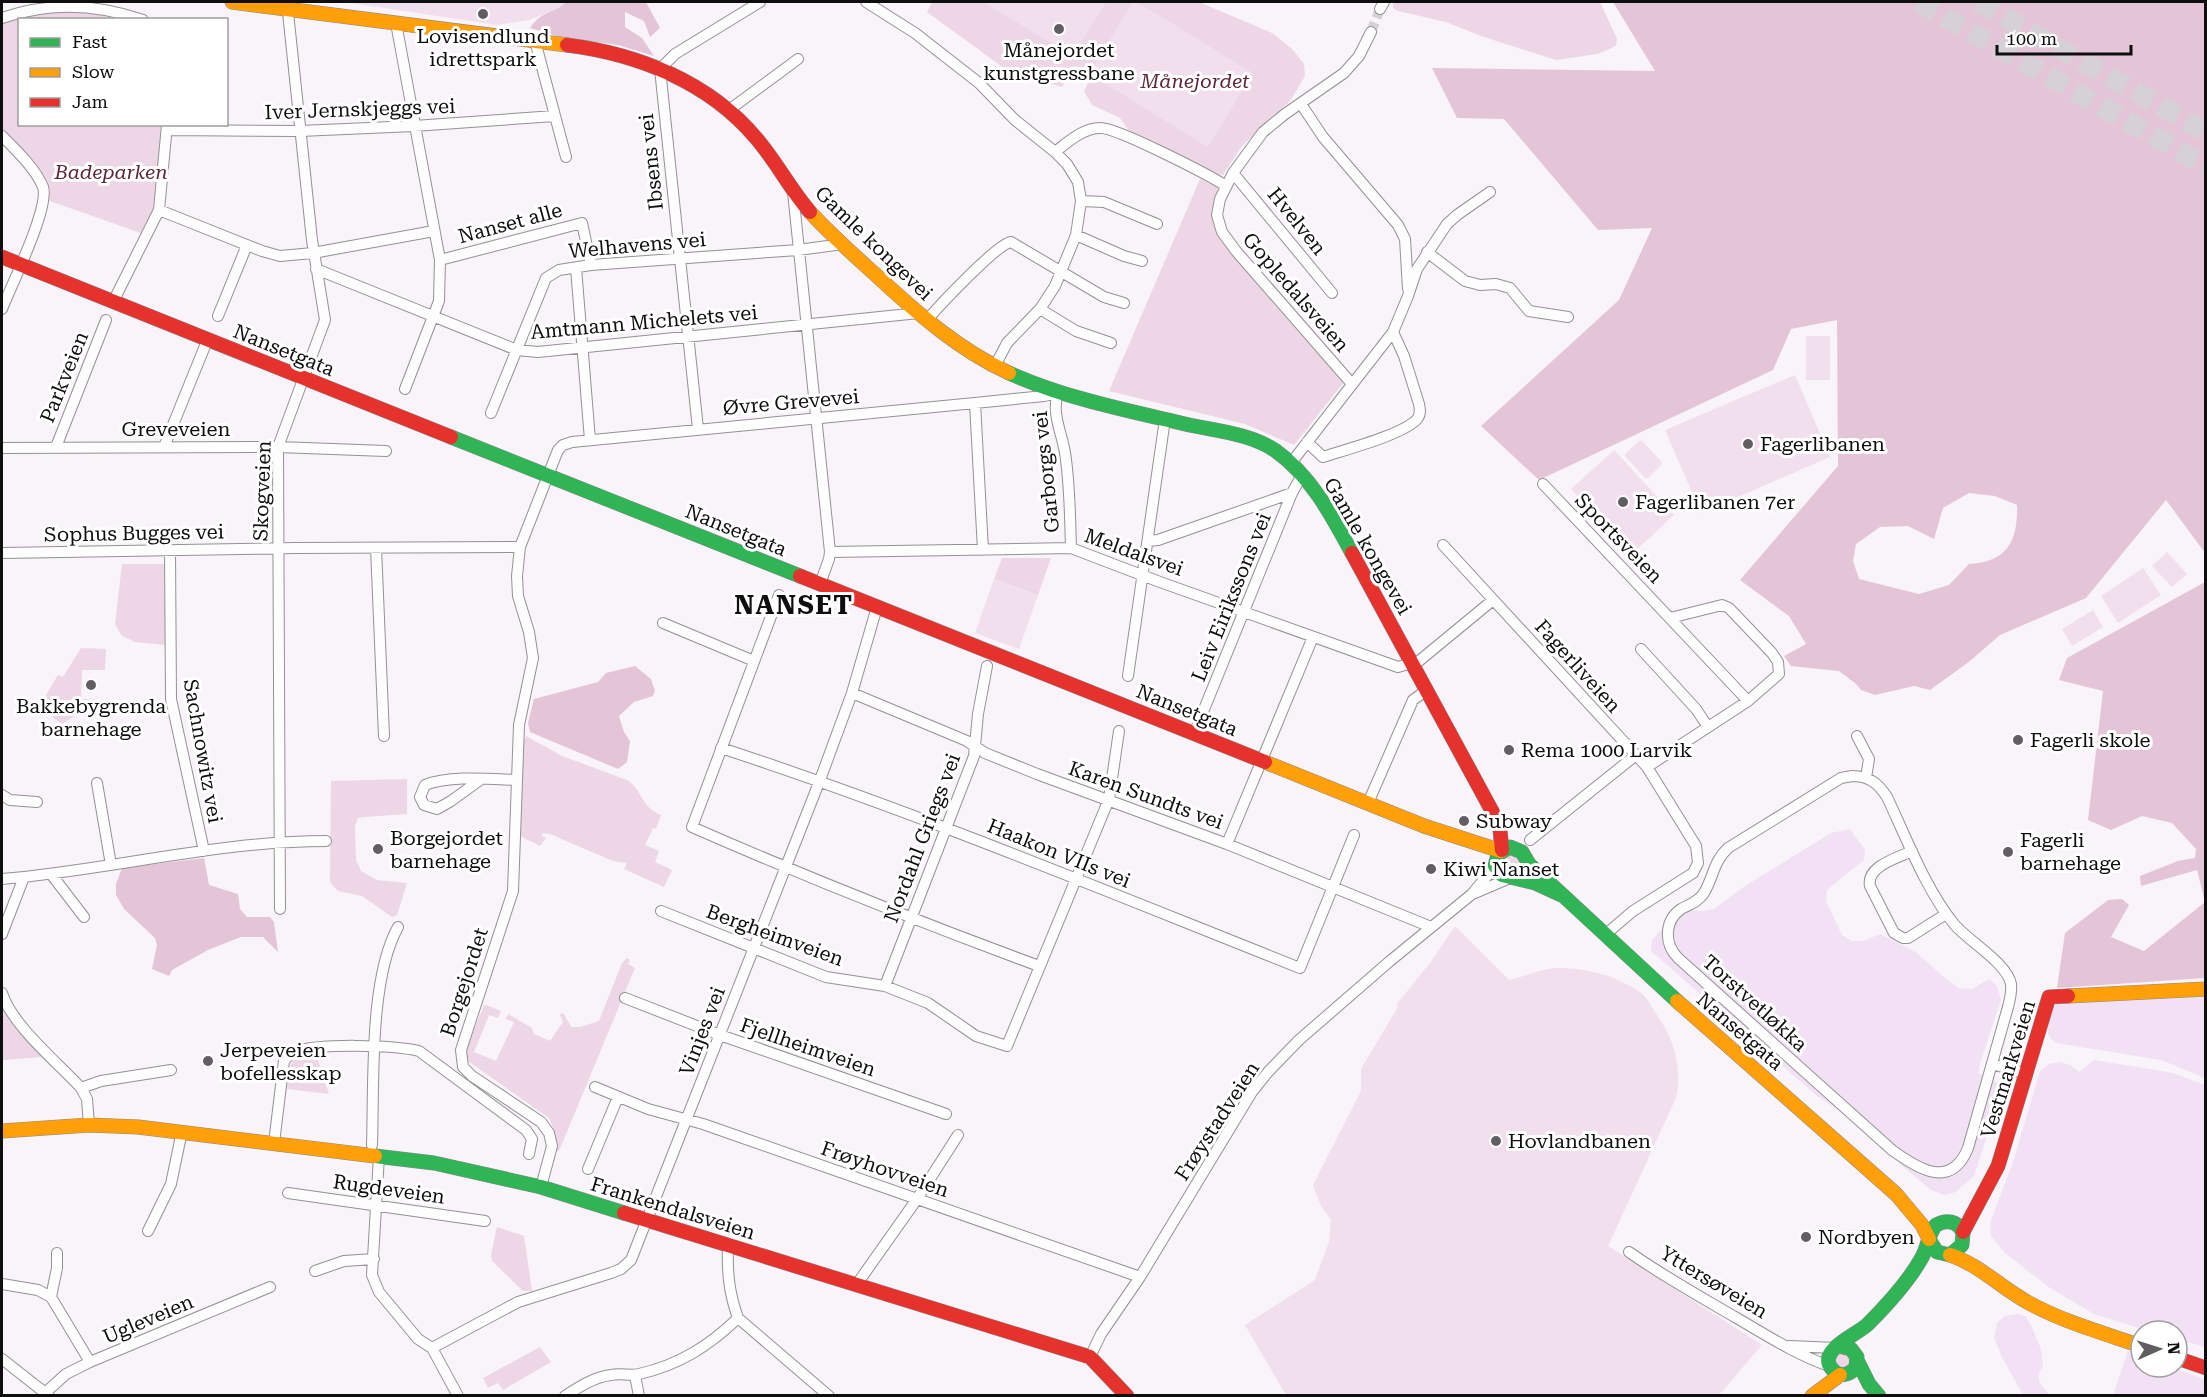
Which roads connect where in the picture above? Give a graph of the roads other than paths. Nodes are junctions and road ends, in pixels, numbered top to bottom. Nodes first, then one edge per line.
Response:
1 (232, 2) edge
2 (760, 2) edge
3 (866, 2) edge
4 (287, 5) edge
5 (2, 18) edge
6 (136, 18) edge
7 (396, 23) junction
8 (1371, 32) tunnel mouth
9 (535, 41) junction
10 (798, 59) dead end
11 (660, 69) junction
12 (1301, 104) junction
13 (729, 110) junction
14 (555, 116) junction
15 (414, 126) junction
16 (167, 127) edge
17 (300, 131) junction
18 (2, 136) edge
19 (1055, 152) junction
20 (566, 158) dead end
21 (1233, 173) junction
22 (1226, 186) junction
23 (793, 191) junction
24 (1490, 192) dead end
25 (1081, 201) junction
26 (159, 210) junction
27 (1156, 224) dead end
28 (434, 231) junction
29 (1076, 235) junction
30 (843, 244) junction
31 (247, 245) junction
32 (798, 250) junction
33 (1427, 252) junction
34 (313, 253) junction
35 (2, 257) edge
36 (680, 259) junction
37 (440, 260) junction
38 (1142, 261) dead end
39 (591, 265) junction
40 (19, 266) junction
41 (576, 268) junction
42 (316, 269) junction
43 (1061, 273) junction
44 (1332, 292) dead end
45 (1408, 296) junction
46 (113, 303) junction
47 (1124, 303) dead end
48 (2, 309) edge
49 (1040, 309) junction
50 (218, 316) dead end
51 (434, 316) junction
52 (923, 317) junction
53 (1568, 317) dead end
54 (106, 320) dead end
55 (807, 325) junction
56 (1393, 332) junction
57 (688, 337) junction
58 (207, 341) junction
59 (1111, 343) dead end
60 (583, 347) junction
61 (517, 350) junction
62 (995, 366) junction
63 (303, 379) junction
64 (1352, 384) junction
65 (405, 389) dead end
66 (1058, 393) junction
67 (975, 403) junction
68 (491, 413) dead end
69 (816, 417) junction
70 (1165, 419) junction
71 (698, 429) junction
72 (590, 440) junction
73 (1307, 442) junction
74 (56, 447) junction
75 (164, 447) junction
76 (278, 447) junction
77 (2, 448) edge
78 (386, 451) dead end
79 (1291, 463) junction
80 (546, 475) junction
81 (1302, 475) junction
82 (1543, 484) dead end
83 (1292, 493) junction
84 (1148, 541) junction
85 (1443, 545) dead end
86 (519, 547) junction
87 (278, 548) junction
88 (376, 548) junction
89 (1071, 548) junction
90 (982, 550) junction
91 (170, 551) junction
92 (830, 552) junction
93 (2, 553) edge
94 (1143, 575) junction
95 (820, 584) junction
96 (779, 595) dead end
97 (1493, 600) junction
98 (876, 607) junction
99 (1244, 611) junction
100 (1670, 618) junction
101 (663, 623) dead end
102 (1313, 637) junction
103 (1641, 649) dead end
104 (754, 661) junction
105 (1413, 663) junction
106 (987, 666) dead end
107 (1128, 676) dead end
108 (1427, 690) junction
109 (852, 693) junction
110 (1748, 701) junction
111 (1708, 727) junction
112 (1119, 731) dead end
113 (1194, 734) junction
114 (384, 736) dead end
115 (1857, 736) dead end
116 (976, 747) junction
117 (721, 748) junction
118 (1636, 755) junction
119 (1261, 760) junction
120 (1647, 767) junction
121 (1866, 778) junction
122 (480, 780) junction
123 (517, 780) junction
124 (820, 780) junction
125 (97, 783) dead end
126 (2, 795) edge
127 (1109, 800) junction
128 (37, 802) dead end
129 (1368, 803) junction
130 (1492, 811) junction
131 (947, 827) junction
132 (1354, 835) dead end
133 (1456, 838) junction
134 (1530, 840) dead end
135 (280, 841) junction
136 (326, 841) dead end
137 (1227, 844) junction
138 (1501, 850) junction
139 (204, 851) junction
140 (1912, 851) junction
141 (1522, 854) junction
142 (111, 865) junction
143 (1496, 865) junction
144 (784, 867) junction
145 (51, 874) junction
146 (24, 878) junction
147 (1512, 878) junction
148 (2, 879) edge
149 (1075, 880) junction
150 (1334, 888) junction
151 (1472, 894) junction
152 (1561, 895) junction
153 (280, 909) dead end
154 (661, 911) dead end
155 (1946, 914) junction
156 (84, 917) dead end
157 (910, 918) junction
158 (398, 927) dead end
159 (1431, 927) junction
160 (2, 934) edge
161 (1605, 934) junction
162 (752, 949) junction
163 (1039, 966) junction
164 (885, 986) junction
165 (2205, 989) edge
166 (2, 993) edge
167 (625, 998) dead end
168 (720, 1035) junction
169 (375, 1047) junction
170 (1992, 1064) junction
171 (171, 1070) dead end
172 (2026, 1074) junction
173 (81, 1088) junction
174 (595, 1088) dead end
175 (618, 1097) junction
176 (946, 1114) dead end
177 (687, 1120) junction
178 (89, 1125) junction
179 (2, 1131) edge
180 (182, 1131) junction
181 (958, 1135) dead end
182 (274, 1143) junction
183 (375, 1150) junction
184 (529, 1154) dead end
185 (588, 1169) dead end
186 (540, 1188) junction
187 (288, 1192) dead end
188 (1896, 1194) junction
189 (1982, 1196) junction
190 (917, 1199) junction
191 (378, 1205) junction
192 (648, 1220) junction
193 (485, 1221) dead end
194 (1945, 1221) junction
195 (148, 1231) dead end
196 (1963, 1235) junction
197 (1930, 1240) junction
198 (728, 1246) junction
199 (1629, 1252) dead end
200 (57, 1253) dead end
201 (1946, 1255) junction
202 (374, 1259) junction
203 (315, 1271) dead end
204 (1140, 1277) junction
205 (2, 1284) edge
206 (857, 1284) junction
207 (270, 1287) dead end
208 (51, 1297) junction
209 (738, 1318) junction
210 (2063, 1318) junction
211 (2129, 1342) edge
212 (1780, 1345) junction
213 (1837, 1347) junction
214 (432, 1348) junction
215 (1090, 1358) junction
216 (2, 1359) edge
217 (1857, 1360) junction
218 (90, 1362) junction
219 (2189, 1362) edge
220 (2205, 1368) edge
221 (1836, 1371) junction
222 (635, 1375) junction
223 (47, 1394) edge
224 (458, 1395) edge
225 (565, 1395) edge
226 (639, 1395) edge
227 (829, 1395) edge
228 (1127, 1395) edge
229 (1812, 1395) edge
230 (1878, 1395) edge

1 - 4 main road, Gamle kongevei
2 - 11 street
3 - 19 street
4 - 7 main road, Gamle kongevei
4 - 17 street, Skogveien
5 - 6 street
7 - 9 main road, Gamle kongevei
7 - 15 street
8 - 12 street, Gopledalsveien
9 - 11 main road, Gamle kongevei
9 - 14 street
10 - 13 street
11 - 13 main road, Gamle kongevei
11 - 36 street, Ibsens vei
12 - 21 street, Gopledalsveien
12 - 45 street
13 - 23 main road, Gamle kongevei
14 - 15 street, Iver Jernskjeggs vei
14 - 20 street
15 - 17 street, Iver Jernskjeggs vei
15 - 28 street
16 - 17 street, Iver Jernskjeggs vei
16 - 26 street
17 - 34 street, Skogveien
18 - 40 street
19 - 22 street
19 - 25 street
21 - 22 street, Gopledalsveien
21 - 44 street, Hvelven
22 - 64 street, Gopledalsveien
23 - 30 main road, Gamle kongevei
23 - 32 street
24 - 33 street
25 - 27 street
25 - 29 street
26 - 31 street
26 - 46 street
28 - 34 street
28 - 37 street
29 - 38 street
29 - 43 street
30 - 32 street, Welhavens vei
30 - 52 main road, Gamle kongevei
31 - 34 street
31 - 50 street
32 - 36 street, Welhavens vei
32 - 55 street
33 - 45 street
33 - 53 street
34 - 42 street, Skogveien
35 - 40 main road, Nansetgata
36 - 39 street, Welhavens vei
36 - 57 street, Ibsens vei
37 - 39 street, Nanset alle
37 - 51 street
39 - 41 street, Welhavens vei
40 - 46 main road, Nansetgata
40 - 48 street
41 - 60 street
41 - 61 street, Welhavens vei
42 - 51 street, Amtmann Michelets vei
42 - 63 street, Skogveien
43 - 47 street
43 - 49 street
43 - 52 street, Gamle kongevei
45 - 56 street
46 - 58 main road, Nansetgata
49 - 59 street
49 - 62 street
51 - 61 street, Amtmann Michelets vei
51 - 65 street
52 - 55 street, Amtmann Michelets vei
52 - 62 main road, Gamle kongevei
54 - 74 street, Parkveien
55 - 57 street, Amtmann Michelets vei
55 - 69 street
56 - 64 street
56 - 73 street
57 - 60 street, Amtmann Michelets vei
57 - 71 street, Ibsens vei
58 - 63 main road, Nansetgata
58 - 75 street
60 - 61 street, Amtmann Michelets vei
60 - 72 street
61 - 68 street, Welhavens vei
62 - 66 main road, Gamle kongevei
63 - 76 street, Skogveien
63 - 80 main road, Nansetgata
64 - 73 street
66 - 67 street, Øvre Grevevei
66 - 70 main road, Gamle kongevei
66 - 89 street, Garborgs vei
67 - 69 street, Øvre Grevevei
67 - 90 street
69 - 71 street, Øvre Grevevei
69 - 92 street
70 - 79 main road, Gamle kongevei
70 - 84 street
71 - 72 street, Øvre Grevevei
72 - 80 street, Øvre Grevevei
73 - 79 street
74 - 75 street, Greveveien
74 - 77 street, Greveveien
75 - 76 street, Greveveien
76 - 78 street, Greveveien
76 - 87 street, Skogveien
79 - 81 main road, Gamle kongevei
80 - 86 street, Borgejordet
80 - 95 main road, Nansetgata
81 - 83 street, Leiv Eirikssons vei
81 - 105 main road, Gamle kongevei
82 - 100 street, Sportsveien
83 - 84 street
83 - 99 street, Leiv Eirikssons vei
84 - 94 street
85 - 97 street, Fagerliveien
86 - 88 street, Sophus Bugges vei
86 - 123 street, Borgejordet
87 - 88 street, Sophus Bugges vei
87 - 91 street, Sophus Bugges vei
87 - 135 street, Skogveien
88 - 114 street
89 - 90 street, Meldalsvei
89 - 94 street, Meldalsvei
90 - 92 street, Meldalsvei
91 - 93 street, Sophus Bugges vei
91 - 139 street, Sachnowitz vei
92 - 95 street
94 - 99 street, Meldalsvei
94 - 107 street
95 - 98 main road, Nansetgata
96 - 104 street
97 - 105 street
97 - 118 street, Fagerliveien
98 - 109 street, Vinjes vei
98 - 113 main road, Nansetgata
99 - 102 street, Meldalsvei
99 - 113 street, Leiv Eirikssons vei
100 - 110 street, Sportsveien
100 - 110 street
101 - 104 street
102 - 105 street, Meldalsvei
102 - 119 street
103 - 111 street
104 - 117 street
105 - 108 main road, Gamle kongevei
106 - 116 street, Nordahl Griegs vei
108 - 129 street
108 - 130 main road, Gamle kongevei
109 - 116 street, Karen Sundts vei
109 - 124 street, Vinjes vei
110 - 111 street
111 - 120 street
112 - 127 street
113 - 119 main road, Nansetgata
115 - 121 street
116 - 127 street, Karen Sundts vei
116 - 131 street, Nordahl Griegs vei
117 - 124 street, Haakon VIIs vei
117 - 144 street
118 - 120 street, Fagerliveien
118 - 134 street
119 - 129 main road, Nansetgata
119 - 137 street
120 - 161 street, Fagerliveien
121 - 140 street, Torstvetløkka
121 - 170 street, Torstvetløkka
122 - 122 street
122 - 123 street
123 - 186 street, Borgejordet
124 - 131 street, Haakon VIIs vei
124 - 144 street, Vinjes vei
125 - 142 street
126 - 128 street
127 - 137 street, Karen Sundts vei
127 - 149 street
129 - 133 main road, Nansetgata
130 - 138 main road, Gamle kongevei
130 - 141 main road, Gamle kongevei
131 - 149 street, Haakon VIIs vei
131 - 157 street, Nordahl Griegs vei
132 - 150 street
133 - 138 main road, Nansetgata
133 - 143 main road, Nansetgata
135 - 136 street
135 - 139 street
135 - 153 street, Skogveien
137 - 150 street, Karen Sundts vei
138 - 141 main road
138 - 143 main road
139 - 142 street
140 - 155 street, Torstvetløkka
140 - 155 street
141 - 147 main road
141 - 152 main road, Nansetgata
142 - 145 street
143 - 147 main road
143 - 151 street, Frøystadveien
144 - 157 street
144 - 162 street, Vinjes vei
145 - 146 street
145 - 156 street
146 - 148 street
146 - 160 street
147 - 151 street, Frøystadveien
147 - 152 main road, Nansetgata
149 - 150 street, Haakon VIIs vei
149 - 163 street
150 - 159 street, Karen Sundts vei
151 - 159 street, Frøystadveien
152 - 161 main road, Nansetgata
154 - 162 street, Bergheimveien
155 - 170 street, Torstvetløkka
157 - 163 street
157 - 164 street, Nordahl Griegs vei
158 - 169 street
159 - 204 street, Frøystadveien
161 - 188 main road, Nansetgata
162 - 164 street, Bergheimveien
162 - 168 street, Vinjes vei
163 - 164 street, Bergheimveien
165 - 172 main road, Vestmarkveien
166 - 173 street
167 - 168 street, Fjellheimveien
168 - 176 street, Fjellheimveien
168 - 177 street, Vinjes vei
169 - 182 street
169 - 183 street
169 - 184 street
170 - 172 street
171 - 173 street
172 - 189 main road, Vestmarkveien
173 - 178 street
174 - 175 street, Frøyhovveien
175 - 177 street, Frøyhovveien
175 - 185 street
177 - 190 street, Frøyhovveien
177 - 192 street, Vinjes vei
178 - 179 main road, Frankendalsveien
178 - 180 main road, Frankendalsveien
180 - 182 main road, Frankendalsveien
180 - 195 street
181 - 190 street
182 - 183 main road, Frankendalsveien
183 - 186 main road, Frankendalsveien
183 - 191 street
186 - 192 main road, Frankendalsveien
187 - 191 street, Rugdeveien
188 - 194 main road, Nansetgata
188 - 197 main road, Nansetgata
189 - 194 main road, Vestmarkveien
189 - 196 main road, Vestmarkveien
190 - 204 street, Frøyhovveien
190 - 206 street
191 - 193 street, Rugdeveien
191 - 202 street
192 - 198 main road, Frankendalsveien
192 - 214 street, Vinjes vei
194 - 196 main road
194 - 197 main road
196 - 201 main road
196 - 210 main road
197 - 201 main road
197 - 213 main road
198 - 206 main road, Frankendalsveien
198 - 209 street
199 - 212 street, Yttersøveien
200 - 208 street
201 - 210 main road
201 - 217 main road
202 - 203 street
202 - 214 street
204 - 215 street, Frøystadveien
205 - 208 street
206 - 215 main road, Frankendalsveien
207 - 218 street, Ugleveien
208 - 218 street
209 - 222 street
209 - 227 street
210 - 211 main road
212 - 213 street, Yttersøveien
212 - 221 street, Yttersøveien
213 - 217 main road
213 - 221 main road
214 - 224 street
215 - 228 main road, Frankendalsveien
216 - 223 street
217 - 221 main road
217 - 230 main road
218 - 223 street, Ugleveien
219 - 220 main road
221 - 229 main road
221 - 230 main road
222 - 225 street
222 - 226 street

